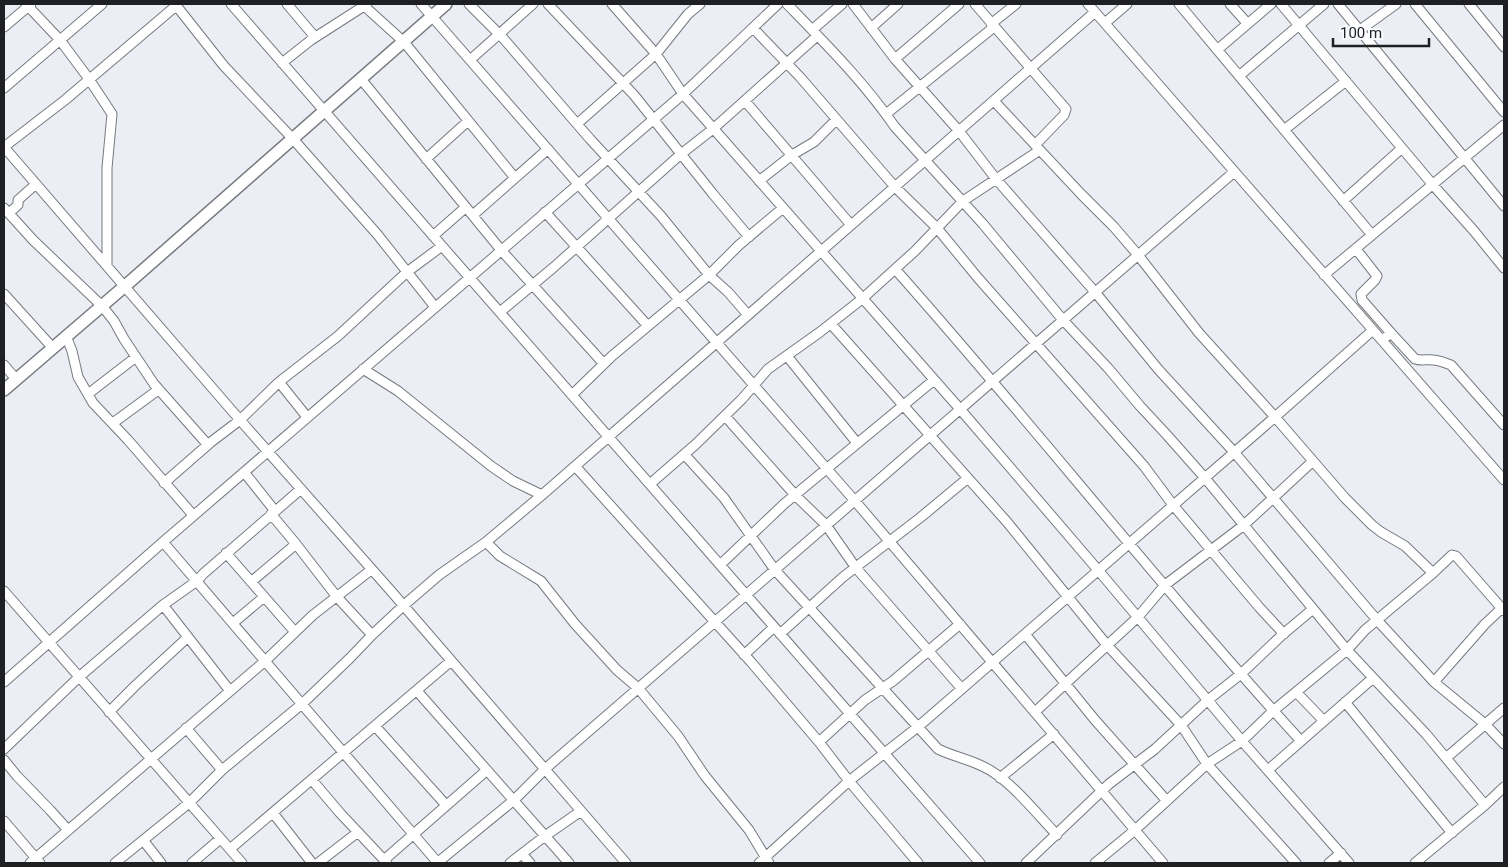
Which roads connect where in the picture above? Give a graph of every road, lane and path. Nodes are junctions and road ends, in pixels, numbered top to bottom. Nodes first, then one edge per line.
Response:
1 (28, 4) edge
2 (102, 4) edge
3 (230, 4) edge
4 (287, 4) edge
5 (364, 4) edge
6 (421, 4) edge
7 (446, 4) edge
8 (468, 4) edge
9 (533, 4) edge
10 (548, 4) edge
11 (612, 4) edge
12 (700, 4) edge
13 (778, 4) edge
14 (787, 4) edge
15 (842, 4) edge
16 (853, 4) edge
17 (898, 4) edge
18 (959, 4) edge
19 (975, 4) edge
20 (1016, 4) edge
21 (1088, 4) edge
22 (1126, 4) edge
23 (1179, 4) edge
24 (1230, 4) edge
25 (1271, 4) edge
26 (1281, 4) edge
27 (1324, 4) edge
28 (1338, 4) edge
29 (1396, 4) edge
30 (1415, 4) edge
31 (1469, 4) edge
32 (176, 5) edge
33 (1095, 12) junction
34 (432, 16) junction
35 (1105, 23) junction
36 (1247, 23) junction
37 (992, 25) junction
38 (1299, 25) junction
39 (4, 27) edge
40 (753, 28) junction
41 (871, 28) junction
42 (1360, 30) junction
43 (815, 33) junction
44 (499, 34) junction
45 (316, 37) junction
46 (60, 40) junction
47 (404, 42) junction
48 (1504, 46) edge
49 (1217, 50) junction
50 (656, 54) junction
51 (895, 59) junction
52 (470, 60) junction
53 (282, 63) junction
54 (787, 63) junction
55 (1030, 69) junction
56 (1239, 76) junction
57 (89, 79) junction
58 (361, 79) junction
59 (1346, 81) junction
60 (622, 83) junction
61 (920, 86) junction
62 (4, 88) edge
63 (683, 94) junction
64 (745, 101) junction
65 (994, 101) junction
66 (325, 111) junction
67 (1504, 112) edge
68 (886, 114) junction
69 (653, 120) junction
70 (836, 120) junction
71 (468, 122) junction
72 (577, 124) junction
73 (1504, 125) edge
74 (714, 129) junction
75 (1284, 130) junction
76 (959, 131) junction
77 (293, 139) junction
78 (4, 147) edge
79 (1037, 147) junction
80 (1402, 148) junction
81 (548, 150) junction
82 (681, 154) junction
83 (792, 155) junction
84 (608, 158) junction
85 (1465, 158) junction
86 (426, 159) junction
87 (926, 160) junction
88 (1234, 172) junction
89 (515, 178) junction
90 (996, 179) junction
91 (759, 181) junction
92 (36, 184) junction
93 (578, 184) junction
94 (1433, 185) junction
95 (895, 187) junction
96 (639, 192) junction
97 (963, 201) junction
98 (1343, 201) junction
99 (1504, 206) edge
100 (466, 207) junction
101 (783, 208) junction
102 (6, 210) edge
103 (545, 212) junction
104 (473, 215) junction
105 (608, 218) junction
106 (851, 225) junction
107 (937, 228) junction
108 (433, 236) junction
109 (1372, 236) junction
110 (749, 237) junction
111 (442, 246) junction
112 (577, 246) junction
113 (1356, 248) junction
114 (501, 250) junction
115 (821, 252) junction
116 (1138, 255) junction
117 (107, 266) junction
118 (1504, 268) edge
119 (895, 269) junction
120 (407, 272) junction
121 (709, 274) junction
122 (1324, 275) junction
123 (469, 278) junction
124 (533, 284) junction
125 (125, 286) junction
126 (1095, 292) junction
127 (4, 294) edge
128 (862, 298) junction
129 (679, 300) junction
130 (102, 306) junction
131 (435, 307) junction
132 (500, 312) junction
133 (748, 315) junction
134 (1063, 320) junction
135 (831, 324) junction
136 (648, 326) junction
137 (1373, 330) junction
138 (1391, 333) junction
139 (66, 336) junction
140 (1382, 340) junction
141 (716, 343) junction
142 (1036, 343) junction
143 (52, 347) junction
144 (787, 356) junction
145 (136, 357) junction
146 (604, 364) junction
147 (4, 365) edge
148 (363, 369) junction
149 (16, 379) junction
150 (934, 380) junction
151 (992, 381) junction
152 (279, 382) junction
153 (754, 385) junction
154 (4, 390) edge
155 (158, 390) junction
156 (88, 394) junction
157 (572, 395) junction
158 (903, 405) junction
159 (960, 409) junction
160 (725, 416) junction
161 (308, 417) junction
162 (1275, 417) junction
163 (240, 420) junction
164 (113, 423) junction
165 (1504, 425) edge
166 (930, 435) junction
167 (608, 437) junction
168 (857, 444) junction
169 (208, 445) junction
170 (268, 451) junction
171 (1234, 452) junction
172 (684, 454) junction
173 (1313, 461) junction
174 (575, 466) junction
175 (827, 469) junction
176 (244, 472) junction
177 (968, 478) junction
178 (1205, 478) junction
179 (1504, 480) edge
180 (164, 482) junction
181 (650, 484) junction
182 (301, 489) junction
183 (542, 495) junction
184 (795, 495) junction
185 (1273, 498) junction
186 (855, 501) junction
187 (1173, 505) junction
188 (273, 513) junction
189 (193, 516) junction
190 (826, 525) junction
191 (1244, 525) junction
192 (750, 536) junction
193 (163, 542) junction
194 (486, 542) junction
195 (890, 542) junction
196 (1129, 543) junction
197 (296, 544) junction
198 (1211, 549) junction
199 (226, 553) junction
200 (720, 564) junction
201 (856, 568) junction
202 (372, 570) junction
203 (775, 570) junction
204 (1098, 570) junction
205 (1434, 573) junction
206 (197, 581) junction
207 (251, 582) junction
208 (1165, 585) junction
209 (4, 591) edge
210 (746, 595) junction
211 (264, 597) junction
212 (337, 597) junction
213 (1068, 597) junction
214 (163, 605) junction
215 (403, 606) junction
216 (810, 608) junction
217 (1314, 609) junction
218 (1503, 610) edge
219 (1138, 617) junction
220 (1377, 620) junction
221 (715, 622) junction
222 (233, 624) junction
223 (960, 624) junction
224 (777, 630) junction
225 (295, 632) junction
226 (1025, 634) junction
227 (1284, 634) junction
228 (372, 635) junction
229 (188, 638) junction
230 (48, 642) junction
231 (1107, 645) junction
232 (1347, 650) junction
233 (928, 651) junction
234 (744, 655) junction
235 (265, 661) junction
236 (451, 661) junction
237 (992, 662) junction
238 (1241, 674) junction
239 (79, 677) junction
240 (1373, 678) junction
241 (4, 682) edge
242 (1434, 682) junction
243 (1065, 684) junction
244 (638, 688) junction
245 (883, 688) junction
246 (962, 689) junction
247 (230, 690) junction
248 (417, 691) junction
249 (1296, 692) junction
250 (1208, 700) junction
251 (1346, 702) junction
252 (302, 704) junction
253 (1504, 708) edge
254 (1273, 711) junction
255 (109, 712) junction
256 (1035, 712) junction
257 (849, 713) junction
258 (1324, 721) junction
259 (1485, 724) junction
260 (1182, 725) junction
261 (375, 726) junction
262 (919, 726) junction
263 (186, 728) junction
264 (1054, 734) junction
265 (1242, 741) junction
266 (1301, 741) junction
267 (819, 742) junction
268 (1504, 744) edge
269 (4, 749) edge
270 (344, 753) junction
271 (883, 753) junction
272 (1446, 758) junction
273 (150, 759) junction
274 (4, 760) edge
275 (1135, 764) junction
276 (1207, 764) junction
277 (545, 769) junction
278 (222, 770) junction
279 (487, 770) junction
280 (1268, 770) junction
281 (1000, 778) junction
282 (312, 780) junction
283 (849, 781) junction
284 (1504, 787) edge
285 (1102, 790) junction
286 (514, 800) junction
287 (1167, 801) junction
288 (189, 803) junction
289 (446, 805) junction
290 (1485, 805) junction
291 (581, 811) junction
292 (273, 813) junction
293 (4, 821) edge
294 (68, 830) junction
295 (1135, 830) junction
296 (358, 832) junction
297 (1452, 833) junction
298 (413, 835) junction
299 (1056, 835) junction
300 (545, 836) junction
301 (220, 839) junction
302 (143, 840) junction
303 (230, 850) junction
304 (1341, 853) junction
305 (522, 854) junction
306 (764, 861) edge
307 (35, 862) edge
308 (385, 862) edge
309 (1158, 862) edge
310 (114, 863) edge
311 (161, 863) edge
312 (192, 863) edge
313 (242, 863) edge
314 (312, 863) edge
315 (318, 863) edge
316 (437, 863) edge
317 (510, 863) edge
318 (530, 863) edge
319 (569, 863) edge
320 (626, 863) edge
321 (918, 863) edge
322 (980, 863) edge
323 (1026, 863) edge
324 (1095, 863) edge
325 (1296, 863) edge
326 (1329, 863) edge
327 (1350, 863) edge
328 (1415, 863) edge

1 - 39 street
1 - 46 street
2 - 46 street
3 - 53 street
4 - 45 street
5 - 45 street
5 - 47 street
6 - 34 street
7 - 34 main road
8 - 44 street
9 - 44 street
10 - 60 street
11 - 50 street
12 - 50 street
13 - 40 street
14 - 43 street
15 - 43 street
16 - 41 street
17 - 41 street
18 - 51 street
19 - 37 street
20 - 37 street
21 - 33 street
22 - 35 street
23 - 49 street
24 - 36 street
25 - 36 street
26 - 38 street
27 - 38 street
28 - 42 street
29 - 42 street
30 - 67 street
31 - 48 street
32 - 57 street
32 - 77 street
33 - 35 street
33 - 55 street
34 - 47 main road
34 - 52 street
35 - 88 street
36 - 49 street
37 - 55 street
37 - 61 street
38 - 56 street
38 - 59 street
40 - 54 street
40 - 63 street
41 - 51 street
42 - 85 street
43 - 54 street
43 - 68 street
44 - 52 street
44 - 72 street
45 - 53 street
46 - 57 street
46 - 62 street
47 - 58 main road
47 - 71 street
49 - 56 street
50 - 60 street
50 - 63 street
51 - 61 street
52 - 81 street
53 - 66 street
54 - 64 street
54 - 70 street
55 - 65 street
55 - 79 street
56 - 75 street
57 - 78 street
57 - 117 street
58 - 66 main road
58 - 86 street
59 - 75 street
59 - 80 street
60 - 69 street
60 - 72 street
61 - 68 street
61 - 76 street
63 - 69 street
63 - 74 street
64 - 74 street
64 - 83 street
65 - 76 street
65 - 79 street
66 - 77 main road
66 - 108 street
68 - 87 street
69 - 82 street
69 - 84 street
70 - 83 street
70 - 95 street
71 - 86 street
71 - 89 street
72 - 84 street
73 - 85 street
74 - 82 street
74 - 91 street
75 - 98 street
76 - 87 street
76 - 90 street
77 - 120 street
77 - 125 main road
78 - 92 street
79 - 90 street
79 - 116 street
80 - 94 street
80 - 98 street
81 - 89 street
81 - 93 street
82 - 96 street
82 - 110 street
83 - 91 street
83 - 106 street
84 - 93 street
84 - 96 street
85 - 94 street
85 - 99 street
86 - 100 street
87 - 95 street
87 - 97 street
88 - 116 street
88 - 122 street
89 - 104 street
90 - 97 street
90 - 126 street
91 - 101 street
92 - 102 street
92 - 117 street
93 - 103 street
93 - 105 street
94 - 109 street
94 - 118 street
95 - 106 street
95 - 107 street
96 - 105 street
96 - 121 street
97 - 107 street
97 - 134 street
98 - 109 street
100 - 104 street
100 - 108 street
101 - 110 street
101 - 115 street
102 - 130 street
103 - 112 street
103 - 114 street
104 - 114 street
105 - 112 street
105 - 129 street
106 - 115 street
107 - 119 street
107 - 142 street
108 - 111 street
109 - 113 street
110 - 121 street
111 - 120 street
111 - 123 street
112 - 124 street
112 - 136 street
113 - 122 street
113 - 138 street
114 - 123 street
114 - 124 street
115 - 128 street
115 - 133 street
116 - 126 street
116 - 162 street
117 - 125 street
119 - 128 street
119 - 151 street
120 - 131 street
120 - 152 street
121 - 129 street
121 - 133 street
122 - 137 street
123 - 131 street
123 - 132 street
124 - 132 street
124 - 146 street
125 - 130 main road
125 - 163 street
126 - 134 street
126 - 171 street
127 - 143 street
128 - 135 street
128 - 150 street
129 - 136 street
129 - 141 street
130 - 139 main road
130 - 145 street
131 - 148 street
132 - 157 street
133 - 141 street
134 - 142 street
134 - 178 street
135 - 144 street
135 - 158 street
136 - 146 street
137 - 140 street
137 - 162 street
138 - 140 street
138 - 165 street
139 - 143 main road
139 - 156 street
140 - 179 street
141 - 153 street
141 - 167 street
142 - 151 street
142 - 187 street
143 - 149 main road
144 - 153 street
144 - 168 street
145 - 155 street
145 - 156 street
146 - 157 street
147 - 149 street
148 - 161 street
148 - 183 street
149 - 154 main road
150 - 158 street
150 - 159 street
151 - 159 street
151 - 196 street
152 - 161 street
152 - 163 street
153 - 160 street
153 - 175 street
155 - 164 street
155 - 169 street
156 - 164 street
157 - 167 street
158 - 166 street
158 - 168 street
159 - 166 street
159 - 204 street
160 - 172 street
160 - 184 street
161 - 170 street
162 - 171 street
162 - 173 street
163 - 169 street
163 - 170 street
164 - 180 street
166 - 177 street
166 - 186 street
167 - 174 street
167 - 181 street
168 - 175 street
169 - 180 street
170 - 176 street
170 - 182 street
171 - 178 street
171 - 185 street
172 - 181 street
172 - 192 street
173 - 185 street
173 - 205 street
174 - 183 street
174 - 221 street
175 - 184 street
175 - 186 street
176 - 188 street
176 - 189 street
177 - 195 street
177 - 213 street
178 - 187 street
178 - 191 street
180 - 189 street
181 - 200 street
182 - 188 street
182 - 202 street
183 - 194 street
184 - 190 street
184 - 192 street
185 - 191 street
185 - 220 street
186 - 190 street
186 - 195 street
187 - 196 street
187 - 198 street
188 - 197 street
188 - 199 street
189 - 193 street
190 - 201 street
190 - 203 street
191 - 198 street
191 - 217 street
192 - 200 street
192 - 203 street
193 - 206 street
193 - 230 street
194 - 215 street
194 - 244 street
195 - 201 street
195 - 223 street
196 - 204 street
196 - 208 street
197 - 207 street
197 - 212 street
198 - 208 street
198 - 227 street
199 - 206 street
199 - 207 street
200 - 210 street
201 - 216 street
201 - 233 street
202 - 212 street
202 - 215 street
203 - 210 street
203 - 216 street
204 - 213 street
204 - 219 street
205 - 218 street
205 - 220 street
206 - 214 street
206 - 222 street
207 - 211 street
208 - 219 street
208 - 238 street
209 - 230 street
210 - 221 street
210 - 224 street
211 - 222 street
211 - 225 street
212 - 225 street
212 - 228 street
213 - 226 street
213 - 231 street
214 - 229 street
214 - 239 street
215 - 228 street
215 - 236 street
216 - 224 street
216 - 245 street
217 - 227 street
217 - 232 street
218 - 242 street
219 - 231 street
219 - 250 street
220 - 232 street
220 - 242 street
221 - 234 street
221 - 244 street
222 - 235 street
223 - 233 street
223 - 237 street
224 - 234 street
224 - 257 street
225 - 235 street
226 - 237 street
226 - 243 street
227 - 238 street
228 - 252 street
229 - 247 street
229 - 255 street
230 - 239 street
230 - 241 street
231 - 243 street
231 - 260 street
232 - 240 street
232 - 249 street
233 - 245 street
233 - 246 street
234 - 267 street
235 - 247 street
235 - 252 street
236 - 248 street
236 - 277 street
237 - 246 street
237 - 256 street
238 - 250 street
238 - 254 street
239 - 255 street
239 - 269 street
240 - 251 street
240 - 272 street
242 - 259 street
243 - 256 street
243 - 275 street
244 - 277 street
244 - 306 street
245 - 257 street
245 - 262 street
246 - 262 street
247 - 263 street
248 - 261 street
248 - 279 street
249 - 254 street
249 - 258 street
250 - 260 street
250 - 265 street
251 - 258 street
251 - 297 street
252 - 270 street
252 - 278 street
253 - 259 street
254 - 265 street
254 - 266 street
255 - 273 street
256 - 264 street
257 - 267 street
257 - 271 street
258 - 266 street
259 - 268 street
259 - 272 street
260 - 275 street
260 - 276 street
261 - 270 street
261 - 289 street
262 - 271 street
262 - 281 street
263 - 273 street
263 - 278 street
264 - 281 street
264 - 285 street
265 - 276 street
265 - 280 street
266 - 280 street
267 - 283 street
270 - 282 street
270 - 298 street
271 - 283 street
271 - 322 street
272 - 290 street
273 - 288 street
273 - 294 street
274 - 294 street
275 - 285 street
275 - 287 street
276 - 287 street
276 - 325 street
277 - 286 street
277 - 291 street
278 - 288 street
279 - 286 street
279 - 289 street
280 - 304 street
281 - 299 street
282 - 292 street
282 - 296 street
283 - 306 street
283 - 321 street
284 - 290 street
285 - 295 street
285 - 299 street
286 - 300 street
286 - 316 street
287 - 295 street
288 - 301 street
288 - 302 street
289 - 298 street
290 - 297 street
291 - 300 street
291 - 320 street
292 - 303 street
292 - 314 street
293 - 307 street
294 - 307 street
295 - 309 street
295 - 324 street
296 - 308 street
296 - 315 street
297 - 328 street
298 - 308 street
298 - 316 street
299 - 323 street
300 - 305 street
300 - 319 street
301 - 303 street
301 - 312 street
302 - 310 street
302 - 311 street
303 - 313 street
304 - 326 street
304 - 327 street
305 - 317 street
305 - 318 street

